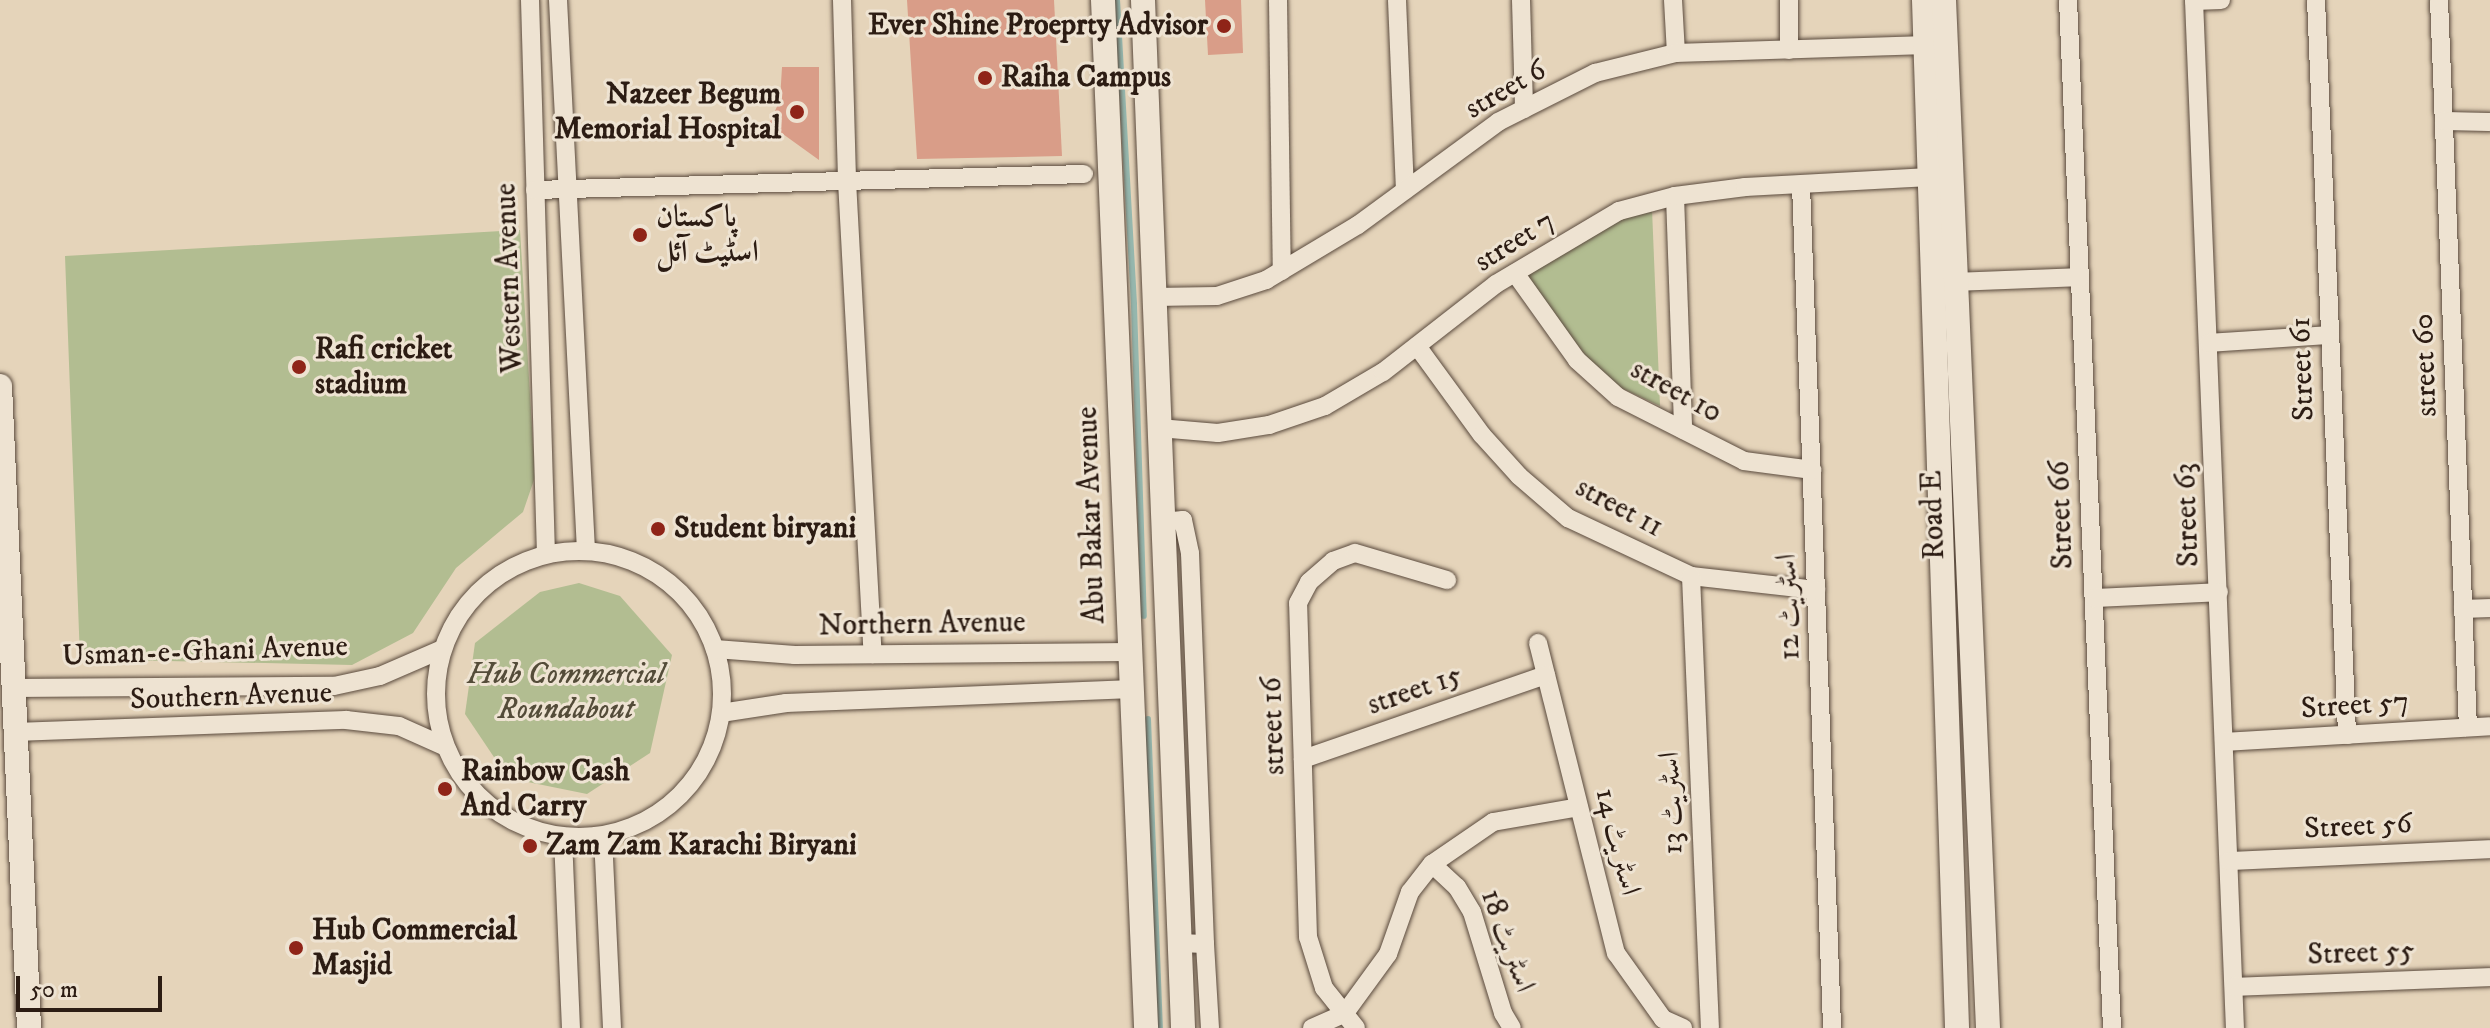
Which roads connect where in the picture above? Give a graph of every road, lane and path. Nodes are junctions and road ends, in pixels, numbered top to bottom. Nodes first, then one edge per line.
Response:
1 (530, 0) edge
2 (558, 0) edge
3 (842, 0) edge
4 (1103, 0) edge
5 (1143, 0) edge
6 (1278, 0) edge
7 (1397, 0) edge
8 (1521, 0) edge
9 (1673, 0) edge
10 (1789, 0) edge
11 (1924, 0) edge
12 (1944, 0) edge
13 (2068, 0) edge
14 (2221, 0) edge
15 (2316, 0) edge
16 (2439, 0) edge
17 (2194, 1) edge
18 (1926, 45) junction
19 (1789, 50) junction
20 (1676, 53) junction
21 (1524, 109) junction
22 (2444, 121) junction
23 (2490, 122) edge
24 (1084, 174) dead end
25 (1930, 177) junction
26 (847, 181) junction
27 (1801, 185) junction
28 (535, 190) junction
29 (568, 190) junction
30 (1405, 190) junction
31 (1675, 196) junction
32 (1282, 271) junction
33 (1515, 273) junction
34 (2080, 277) junction
35 (1956, 282) junction
36 (1154, 297) junction
37 (2330, 335) junction
38 (2209, 343) junction
39 (1417, 346) junction
40 (0, 386) edge
41 (1159, 428) junction
42 (1683, 430) junction
43 (1812, 470) junction
44 (1163, 522) junction
45 (586, 550) junction
46 (546, 554) junction
47 (1691, 576) junction
48 (1447, 580) dead end
49 (1816, 590) junction
50 (2219, 592) junction
51 (2094, 598) junction
52 (2490, 608) edge
53 (2463, 609) junction
54 (1538, 643) dead end
55 (442, 649) junction
56 (715, 649) junction
57 (1130, 652) junction
58 (873, 654) junction
59 (1546, 675) junction
60 (12, 688) junction
61 (1133, 689) junction
62 (721, 713) junction
63 (2490, 726) edge
64 (2468, 727) junction
65 (15, 732) junction
66 (2347, 735) junction
67 (2224, 742) junction
68 (444, 746) junction
69 (1303, 759) junction
70 (1579, 807) junction
71 (603, 837) junction
72 (563, 838) junction
73 (2490, 849) edge
74 (2229, 861) junction
75 (1432, 864) junction
76 (1179, 943) junction
77 (1205, 944) junction
78 (2490, 977) edge
79 (2234, 987) junction
80 (1351, 1020) edge
81 (29, 1028) edge
82 (571, 1028) edge
83 (612, 1028) edge
84 (1146, 1028) edge
85 (1183, 1028) edge
86 (1210, 1028) edge
87 (1312, 1028) edge
88 (1512, 1028) edge
89 (1683, 1028) edge
90 (1710, 1028) edge
91 (1832, 1028) edge
92 (1957, 1028) edge
93 (1988, 1028) edge
94 (2112, 1028) edge
95 (2235, 1028) edge

1 - 28 street, Western Avenue
2 - 29 street, Western Avenue
3 - 26 street
4 - 57 main road, Abu Bakar Avenue
5 - 36 main road
6 - 32 street
7 - 30 street
8 - 21 street
9 - 20 street
10 - 19 street
11 - 18 main road, Road E
12 - 35 main road, Road E
13 - 34 street, Street 66
14 - 17 street
15 - 37 street, Street 61
16 - 22 street, street 60
17 - 38 street, Street 63
18 - 19 street, street 6
18 - 25 main road, Road E
19 - 20 street, street 6
20 - 21 street, street 6
21 - 30 street, street 6
22 - 23 street
22 - 53 street, street 60
24 - 26 street
25 - 27 street, street 7
25 - 92 main road, Road E
26 - 29 street
26 - 58 street
27 - 31 street, street 7
27 - 43 street, اسٹریٹ 12
28 - 29 street
28 - 46 street, Western Avenue
29 - 45 street, Western Avenue
30 - 32 street, street 6
31 - 33 street, street 7
31 - 42 street
32 - 36 street, street 6
33 - 39 street, street 7
33 - 42 street, street 10
34 - 35 street
34 - 51 street, Street 66
35 - 93 main road, Road E
36 - 41 main road
37 - 38 street
37 - 66 street, Street 61
38 - 50 street, Street 63
39 - 41 street, street 7
39 - 47 street, street 11
40 - 60 main road
41 - 44 main road
42 - 43 street, street 10
43 - 49 street, اسٹریٹ 12
44 - 76 main road
44 - 77 street
45 - 46 street
45 - 56 street
46 - 55 street
47 - 49 street, street 11
47 - 90 street, اسٹریٹ 13
48 - 69 street, street 16
49 - 91 street, اسٹریٹ 12
50 - 51 street
50 - 67 street, Street 63
51 - 94 street, Street 66
52 - 53 street
53 - 64 street, street 60
54 - 59 street, اسٹریٹ 14
55 - 60 street, Usman-e-Ghani Avenue
55 - 68 street
56 - 58 street, Northern Avenue
56 - 62 street
57 - 58 street, Northern Avenue
57 - 61 main road, Abu Bakar Avenue
59 - 69 street, street 15
59 - 70 street, اسٹریٹ 14
60 - 65 main road
61 - 62 street
61 - 84 main road, Abu Bakar Avenue
62 - 71 street
63 - 64 street, Street 57
64 - 66 street, Street 57
65 - 68 street, Southern Avenue
65 - 81 main road
66 - 67 street, Street 57
67 - 74 street, Street 63
68 - 72 street
69 - 80 street, street 16
70 - 75 street
70 - 89 street, اسٹریٹ 14
71 - 72 street
71 - 83 street
72 - 82 street
73 - 74 street, Street 56
74 - 79 street, Street 63
75 - 80 street
75 - 88 street, اسٹریٹ 18
76 - 77 street
76 - 85 main road
77 - 86 street
78 - 79 street, Street 55
79 - 95 street, Street 63
80 - 87 street

